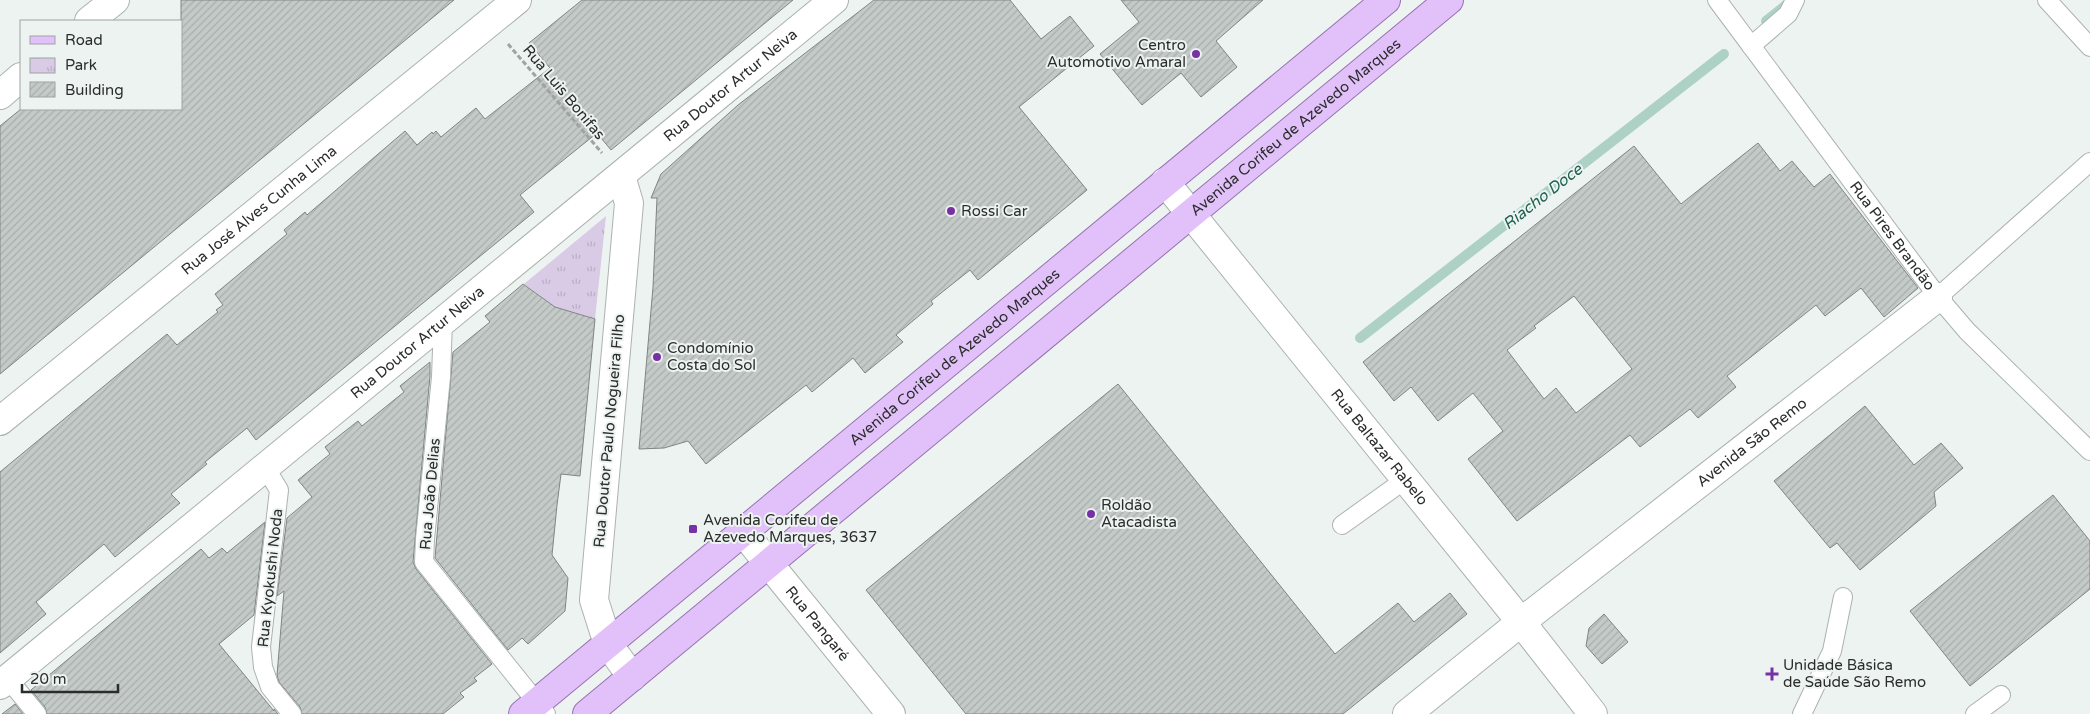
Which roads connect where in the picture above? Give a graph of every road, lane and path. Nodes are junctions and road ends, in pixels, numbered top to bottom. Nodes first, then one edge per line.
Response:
1 (115, 0) edge
2 (517, 0) edge
3 (834, 0) edge
4 (1386, 0) edge
5 (1449, 0) edge
6 (1717, 0) edge
7 (1795, 0) edge
8 (2047, 0) edge
9 (90, 20) edge
10 (490, 22) junction
11 (1751, 46) junction
12 (2090, 47) edge
13 (20, 78) edge
14 (0, 95) edge
15 (2087, 171) edge
16 (621, 176) junction
17 (1165, 182) junction
18 (1191, 213) junction
19 (1938, 297) junction
20 (443, 321) junction
21 (0, 421) edge
22 (2090, 450) edge
23 (265, 467) junction
24 (1406, 478) junction
25 (1342, 525) dead end
26 (743, 532) junction
27 (768, 564) junction
28 (1843, 597) dead end
29 (1521, 622) junction
30 (608, 644) junction
31 (632, 676) junction
32 (4, 682) edge
33 (2001, 695) dead end
34 (536, 710) edge
35 (37, 714) edge
36 (292, 714) edge
37 (587, 714) edge
38 (891, 714) edge
39 (1407, 714) edge
40 (1593, 714) edge
41 (1802, 714) edge
42 (1974, 714) edge

1 - 9 street
2 - 10 street, Rua José Alves Cunha Lima
3 - 16 street, Rua Doutor Artur Neiva
4 - 17 main road, Avenida Corifeu de Azevedo Marques
5 - 18 main road, Avenida Corifeu de Azevedo Marques
6 - 11 lane, Rua Pires Brandão
7 - 11 lane
8 - 12 lane
10 - 16 path, Rua Luis Bonifas
10 - 21 street, Rua José Alves Cunha Lima
11 - 19 lane, Rua Pires Brandão
13 - 14 street
15 - 19 lane, Avenida São Remo
16 - 20 street, Rua Doutor Artur Neiva
16 - 30 street, Rua Doutor Paulo Nogueira Filho
17 - 18 street, Rua Baltazar Rabelo
17 - 26 main road, Avenida Corifeu de Azevedo Marques
18 - 24 street, Rua Baltazar Rabelo
18 - 27 main road, Avenida Corifeu de Azevedo Marques
19 - 22 lane, Rua Pires Brandão
19 - 29 street, Avenida São Remo
20 - 23 street, Rua Doutor Artur Neiva
20 - 34 lane, Rua João Delias
23 - 32 street, Rua Doutor Artur Neiva
23 - 36 lane, Rua Kyokushi Noda
24 - 25 lane
24 - 29 street, Rua Baltazar Rabelo
26 - 27 street, Rua Pangaré
26 - 30 main road, Avenida Corifeu de Azevedo Marques
27 - 31 main road, Avenida Corifeu de Azevedo Marques
27 - 38 street, Rua Pangaré
28 - 41 lane
29 - 39 street, Avenida São Remo
29 - 40 street, Rua Baltazar Rabelo
30 - 31 street, Rua Doutor Paulo Nogueira Filho
30 - 34 main road, Avenida Corifeu de Azevedo Marques
31 - 37 main road, Avenida Corifeu de Azevedo Marques
32 - 35 lane
33 - 42 lane

